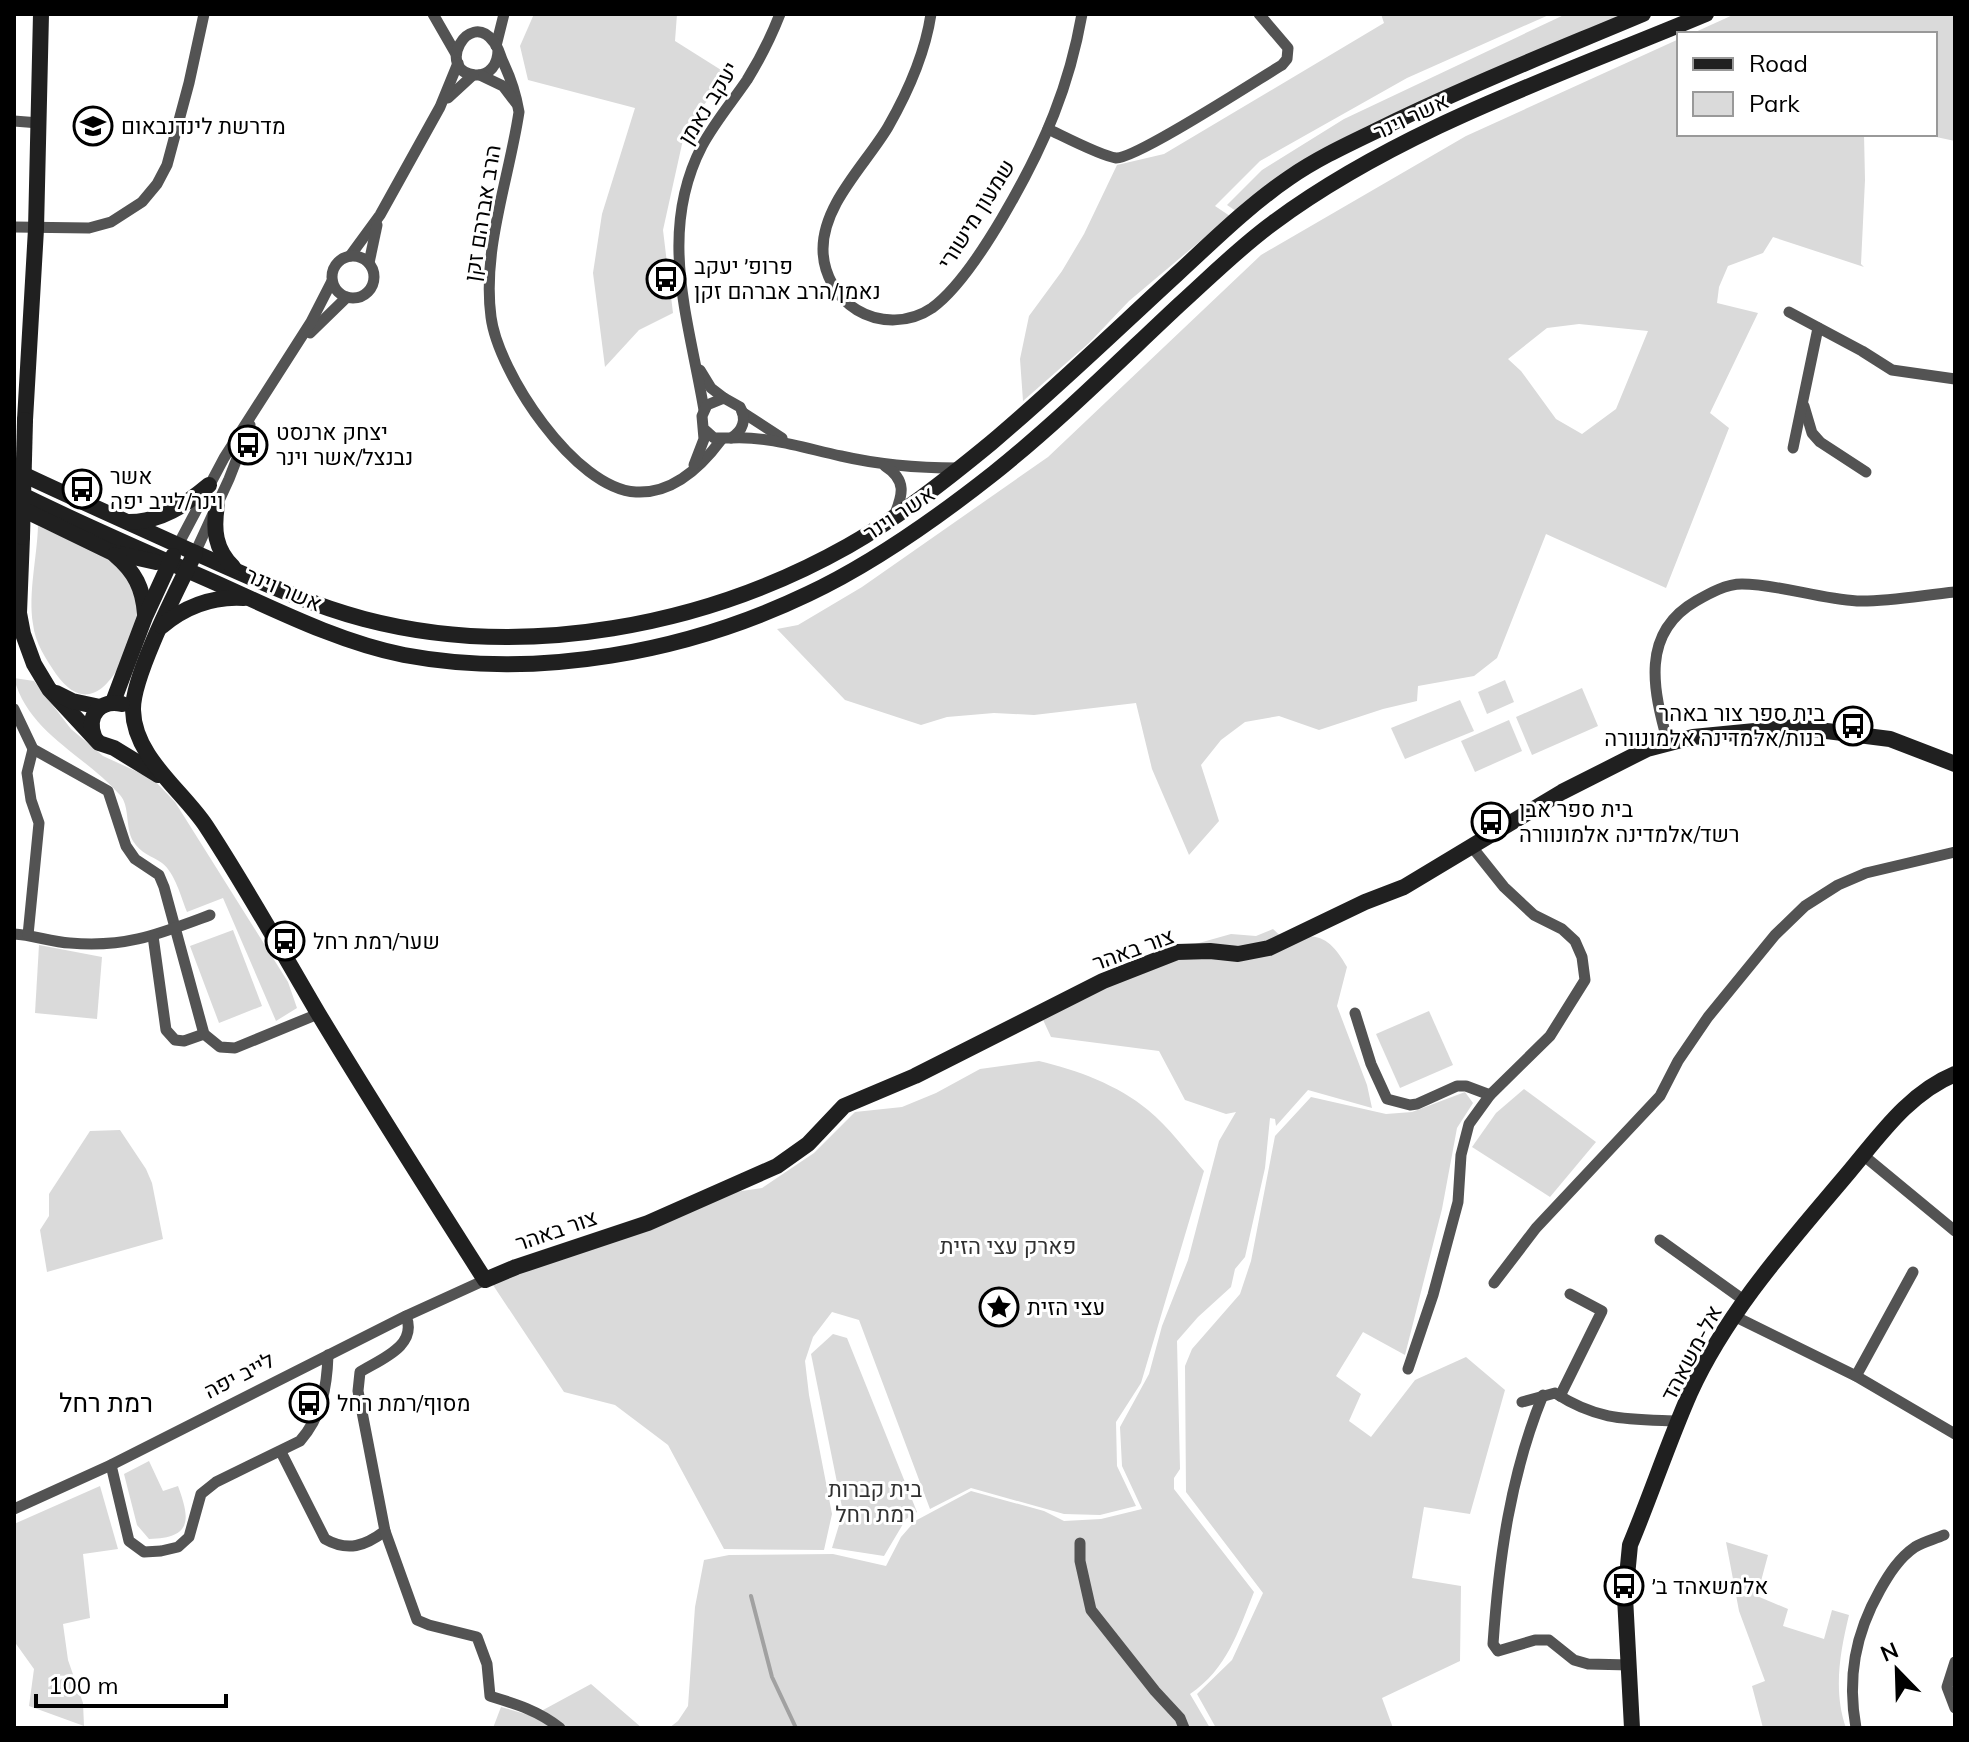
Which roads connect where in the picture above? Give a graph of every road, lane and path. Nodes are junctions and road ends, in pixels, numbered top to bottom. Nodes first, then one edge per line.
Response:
1 (41, 14) edge
2 (204, 14) edge
3 (433, 14) edge
4 (502, 14) edge
5 (780, 14) edge
6 (931, 14) edge
7 (1082, 14) edge
8 (1259, 14) edge
9 (1643, 14) edge
10 (1706, 14) edge
11 (483, 34) junction
12 (468, 35) junction
13 (497, 48) junction
14 (457, 59) junction
15 (476, 75) junction
16 (518, 106) junction
17 (440, 107) junction
18 (14, 121) edge
19 (39, 123) junction
20 (1048, 129) junction
21 (380, 215) junction
22 (14, 227) edge
23 (36, 229) junction
24 (350, 256) junction
25 (369, 263) junction
26 (332, 281) junction
27 (347, 297) junction
28 (1789, 312) dead end
29 (1818, 328) junction
30 (293, 350) junction
31 (693, 359) junction
32 (1955, 379) edge
33 (724, 398) junction
34 (1802, 401) junction
35 (257, 405) junction
36 (704, 410) junction
37 (742, 412) junction
38 (704, 429) junction
39 (726, 439) junction
40 (797, 445) junction
41 (1793, 448) dead end
42 (877, 463) junction
43 (959, 468) junction
44 (14, 470) edge
45 (1866, 472) dead end
46 (690, 473) junction
47 (209, 485) junction
48 (14, 491) edge
49 (14, 505) edge
50 (217, 505) junction
51 (893, 518) junction
52 (128, 522) junction
53 (178, 545) junction
54 (111, 552) junction
55 (195, 553) junction
56 (170, 563) junction
57 (187, 570) junction
58 (241, 573) junction
59 (1955, 592) edge
60 (250, 599) junction
61 (145, 617) junction
62 (161, 627) junction
63 (49, 689) junction
64 (106, 704) junction
65 (14, 709) edge
66 (133, 712) junction
67 (136, 730) junction
68 (94, 737) junction
69 (1668, 743) junction
70 (114, 748) junction
71 (33, 749) junction
72 (1955, 764) edge
73 (172, 786) junction
74 (1472, 847) junction
75 (1955, 852) edge
76 (210, 915) dead end
77 (175, 928) junction
78 (14, 934) edge
79 (28, 935) junction
80 (153, 936) junction
81 (1355, 1013) dead end
82 (318, 1014) junction
83 (204, 1034) junction
84 (1955, 1074) edge
85 (1490, 1095) junction
86 (1863, 1155) junction
87 (1955, 1231) edge
88 (1660, 1240) dead end
89 (1913, 1272) dead end
90 (485, 1280) junction
91 (1494, 1283) dead end
92 (1570, 1294) dead end
93 (1745, 1301) junction
94 (406, 1316) junction
95 (1734, 1316) junction
96 (328, 1355) junction
97 (1408, 1369) dead end
98 (1856, 1376) junction
99 (1543, 1395) junction
100 (1560, 1396) junction
101 (1522, 1402) dead end
102 (1680, 1421) junction
103 (1955, 1434) edge
104 (281, 1452) junction
105 (111, 1465) junction
106 (14, 1509) edge
107 (385, 1531) junction
108 (1944, 1535) dead end
109 (1080, 1543) dead end
110 (1955, 1662) edge
111 (1630, 1665) junction
112 (1955, 1708) edge
113 (560, 1728) edge
114 (1184, 1728) edge
115 (1632, 1728) edge
116 (1856, 1728) edge

1 - 19 main road
2 - 23 street
3 - 12 street
3 - 14 street
4 - 11 street
4 - 13 street
5 - 31 street, יעקב נאמן
6 - 20 street, שמעון מישורי
7 - 20 street, שמעון מישורי
8 - 20 street
9 - 43 main road, אשר וינר
10 - 60 main road, אשר וינר
11 - 12 street
11 - 13 street
12 - 14 street
13 - 15 street
13 - 16 street, הרב אברהם זקן
14 - 15 street
14 - 17 street
15 - 16 street
15 - 17 street
16 - 46 street, הרב אברהם זקן
17 - 21 street
18 - 19 street
19 - 23 main road
21 - 24 street
21 - 25 street
22 - 23 street
23 - 63 main road, bridge
24 - 25 street
24 - 26 street
25 - 27 street
26 - 27 street
26 - 30 street
27 - 30 street
28 - 29 street
29 - 32 street
29 - 34 street
30 - 35 street
31 - 33 street, יעקב נאמן
31 - 36 street, יעקב נאמן
33 - 36 street
33 - 37 street
34 - 41 street
34 - 45 street
35 - 47 street
35 - 50 street
36 - 38 street
37 - 39 street
37 - 40 street
38 - 39 street
38 - 46 street
39 - 40 street
39 - 46 street, הרב אברהם זקן
40 - 42 street
42 - 43 street
42 - 51 street
43 - 51 main road, אשר וינר
44 - 52 main road, אשר וינר
47 - 52 main road
47 - 53 street
48 - 56 main road, אשר וינר
49 - 54 main road
50 - 55 street
50 - 58 main road
51 - 58 main road, אשר וינר
52 - 53 main road, אשר וינר
53 - 55 main road, אשר וינר
53 - 56 main road
54 - 56 main road
54 - 61 main road
55 - 57 main road
55 - 58 main road, אשר וינר
56 - 57 main road, אשר וינר
56 - 61 main road
57 - 60 main road, אשר וינר
57 - 62 main road
59 - 69 street
60 - 62 main road
61 - 64 main road
62 - 66 main road
63 - 64 main road
63 - 68 main road
64 - 66 main road
64 - 68 main road
65 - 71 street
66 - 67 main road
67 - 70 main road
67 - 73 main road
68 - 70 main road
69 - 72 main road, צור באהר
69 - 74 main road, צור באהר
70 - 73 main road
71 - 77 street
71 - 79 street
73 - 82 main road
74 - 85 street
74 - 90 main road, צור באהר
75 - 91 street
76 - 77 street
77 - 80 street
77 - 83 street
78 - 79 street
79 - 80 street
80 - 83 street
81 - 85 street
82 - 83 street
82 - 90 main road
84 - 86 main road, אל-משאהד
85 - 97 street
86 - 87 street
86 - 93 main road, אל-משאהד
88 - 93 street
89 - 98 street
90 - 94 street, לייב יפה
92 - 100 street
93 - 95 main road, אל-משאהד
94 - 96 street, לייב יפה
94 - 107 street
95 - 98 street
95 - 102 main road, אל-משאהד
96 - 104 street
96 - 105 street, לייב יפה
98 - 103 street
99 - 100 street
99 - 101 street
99 - 111 street
100 - 102 street
102 - 111 main road, אל-משאהד
104 - 105 street
104 - 107 street
105 - 106 street, לייב יפה
107 - 113 street
108 - 116 street
109 - 114 street
110 - 112 street
111 - 115 main road, אל-משאהד

